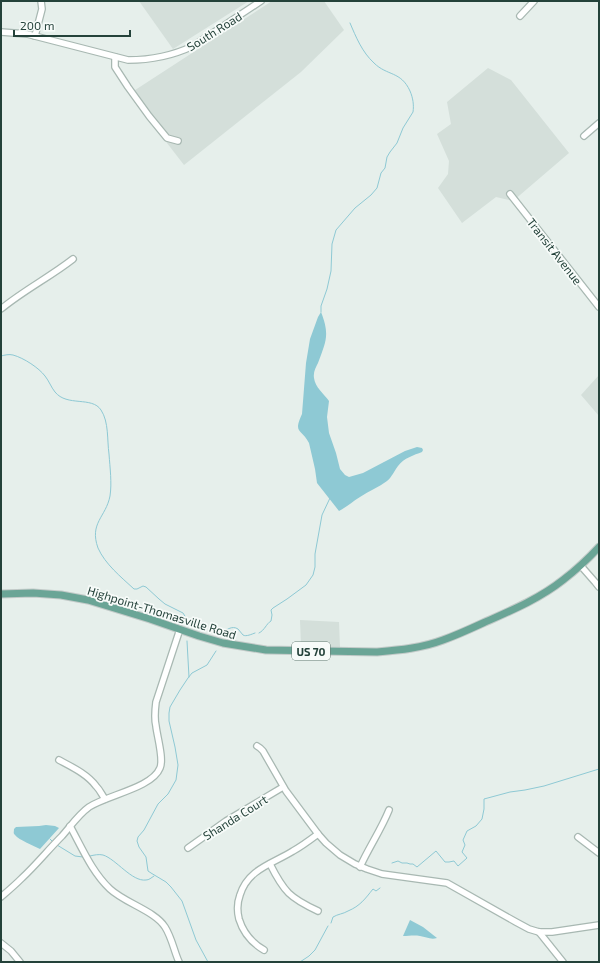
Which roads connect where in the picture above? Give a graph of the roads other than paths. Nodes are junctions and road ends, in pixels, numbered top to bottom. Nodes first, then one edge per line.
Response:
1 (261, 1) edge
2 (534, 1) edge
3 (42, 3) edge
4 (520, 16) dead end
5 (1, 32) edge
6 (35, 36) junction
7 (115, 57) junction
8 (599, 123) edge
9 (584, 136) dead end
10 (178, 141) dead end
11 (510, 194) dead end
12 (73, 259) dead end
13 (599, 307) edge
14 (1, 310) edge
15 (599, 547) edge
16 (581, 566) junction
17 (599, 587) edge
18 (1, 594) edge
19 (180, 629) junction
20 (257, 746) dead end
21 (59, 760) dead end
22 (283, 787) junction
23 (105, 799) junction
24 (389, 810) dead end
25 (70, 826) junction
26 (318, 834) junction
27 (578, 837) dead end
28 (188, 848) dead end
29 (599, 853) edge
30 (270, 864) junction
31 (360, 866) junction
32 (1, 897) edge
33 (318, 912) dead end
34 (599, 925) edge
35 (539, 932) junction
36 (1, 943) edge
37 (264, 950) dead end
38 (20, 962) edge
39 (179, 962) edge
40 (563, 962) edge

1 - 7 street, South Road
2 - 4 street
3 - 6 street
5 - 6 street, South Road
6 - 7 street, South Road
7 - 10 street
8 - 9 street
11 - 13 street, Transit Avenue
12 - 14 street
15 - 16 main road, Highpoint-Thomasville Road / US 70
16 - 17 street
16 - 19 main road, Highpoint-Thomasville Road / US 70
18 - 19 main road, Highpoint-Thomasville Road / US 70
19 - 23 street
20 - 22 street
21 - 23 street
22 - 26 street
22 - 28 street, Shanda Court
23 - 25 street
24 - 31 street
25 - 32 street
25 - 39 street
26 - 30 street
26 - 31 street
27 - 29 street
30 - 33 street
30 - 37 street
31 - 35 street
34 - 35 street
35 - 40 street
36 - 38 street

